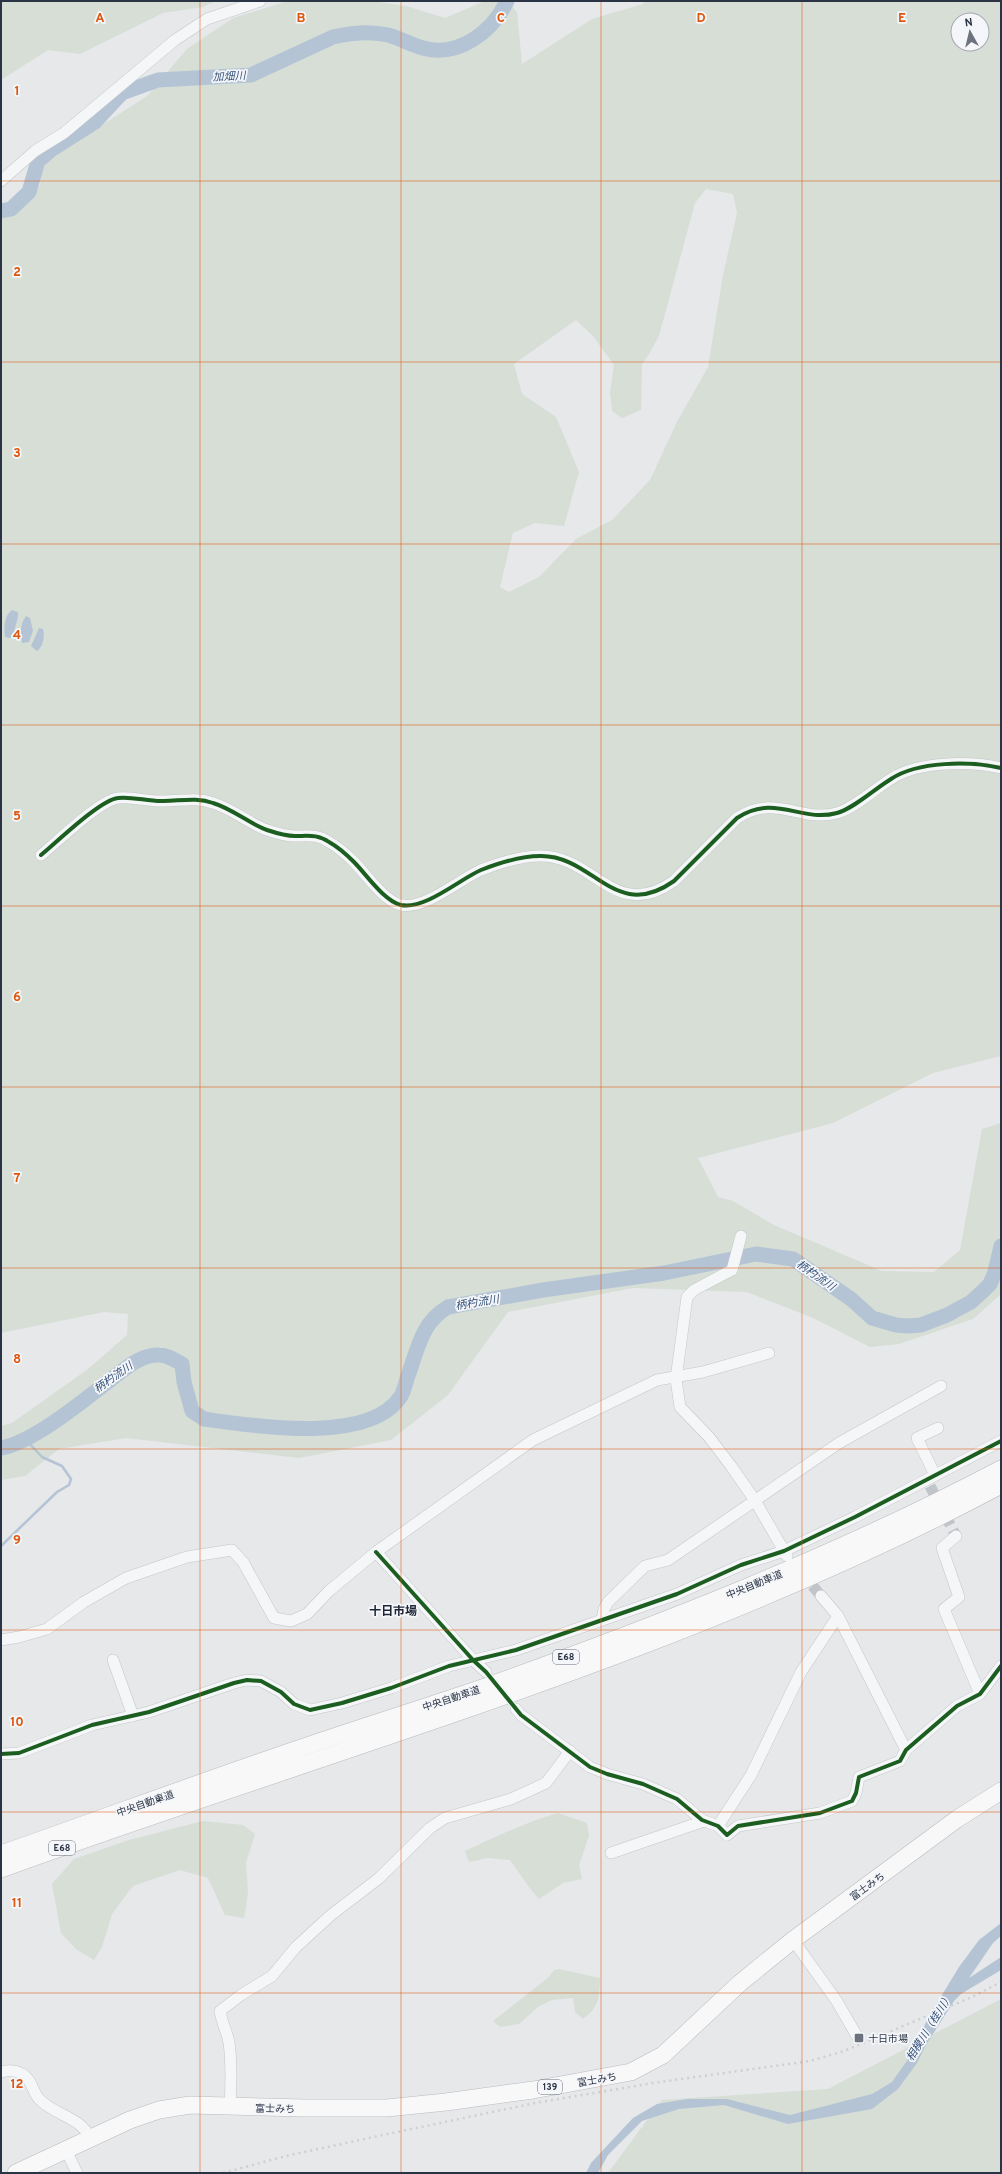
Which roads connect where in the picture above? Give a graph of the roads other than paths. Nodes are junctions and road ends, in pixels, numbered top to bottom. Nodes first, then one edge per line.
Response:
1 (260, 1) edge
2 (1, 180) edge
3 (1001, 768) edge
4 (41, 855) dead end
5 (741, 1236) dead end
6 (769, 1353) dead end
7 (676, 1378) junction
8 (942, 1386) dead end
9 (938, 1428) dead end
10 (1001, 1442) edge
11 (1001, 1469) edge
12 (930, 1480) junction
13 (1001, 1485) edge
14 (754, 1499) junction
15 (956, 1536) dead end
16 (376, 1552) junction
17 (786, 1553) junction
18 (821, 1596) tunnel mouth
19 (838, 1616) junction
20 (602, 1620) junction
21 (1, 1640) edge
22 (113, 1660) dead end
23 (473, 1660) junction
24 (1001, 1666) edge
25 (486, 1672) dead end
26 (980, 1694) junction
27 (516, 1709) dead end
28 (133, 1716) junction
29 (906, 1750) junction
30 (570, 1751) junction
31 (1, 1754) edge
32 (1001, 1791) edge
33 (121, 1820) junction
34 (704, 1821) junction
35 (718, 1826) junction
36 (611, 1853) dead end
37 (1, 1854) edge
38 (1, 1869) edge
39 (793, 1940) junction
40 (857, 2036) dead end
41 (1, 2072) edge
42 (230, 2107) junction
43 (90, 2138) junction
44 (66, 2150) junction
45 (16, 2173) edge
46 (77, 2173) edge

1 - 2 street
3 - 4 street
5 - 7 street
6 - 7 street
7 - 14 street
7 - 16 street
8 - 14 street
9 - 12 street
10 - 12 street
11 - 33 highway, 中央自動車道 / E68
12 - 17 street
13 - 33 highway, 中央自動車道 / E68
14 - 17 street
14 - 20 street
15 - 26 street
16 - 21 street
16 - 23 street
17 - 20 street
18 - 19 street
19 - 29 street
19 - 35 street
20 - 23 street
22 - 28 street
23 - 25 street
23 - 28 street
24 - 26 street
26 - 29 street
27 - 30 street
28 - 31 street
29 - 35 street
30 - 34 street
30 - 42 street
32 - 39 highway, 富士みち / 139
33 - 37 highway, 中央自動車道 / E68
33 - 38 highway, 中央自動車道 / E68
34 - 35 street
34 - 36 street
39 - 40 street
39 - 42 highway, 富士みち / 139
41 - 43 street
42 - 43 highway, 富士みち / 139
43 - 44 highway, 富士みち / 139
44 - 45 highway, 富士みち / 139
44 - 46 street

